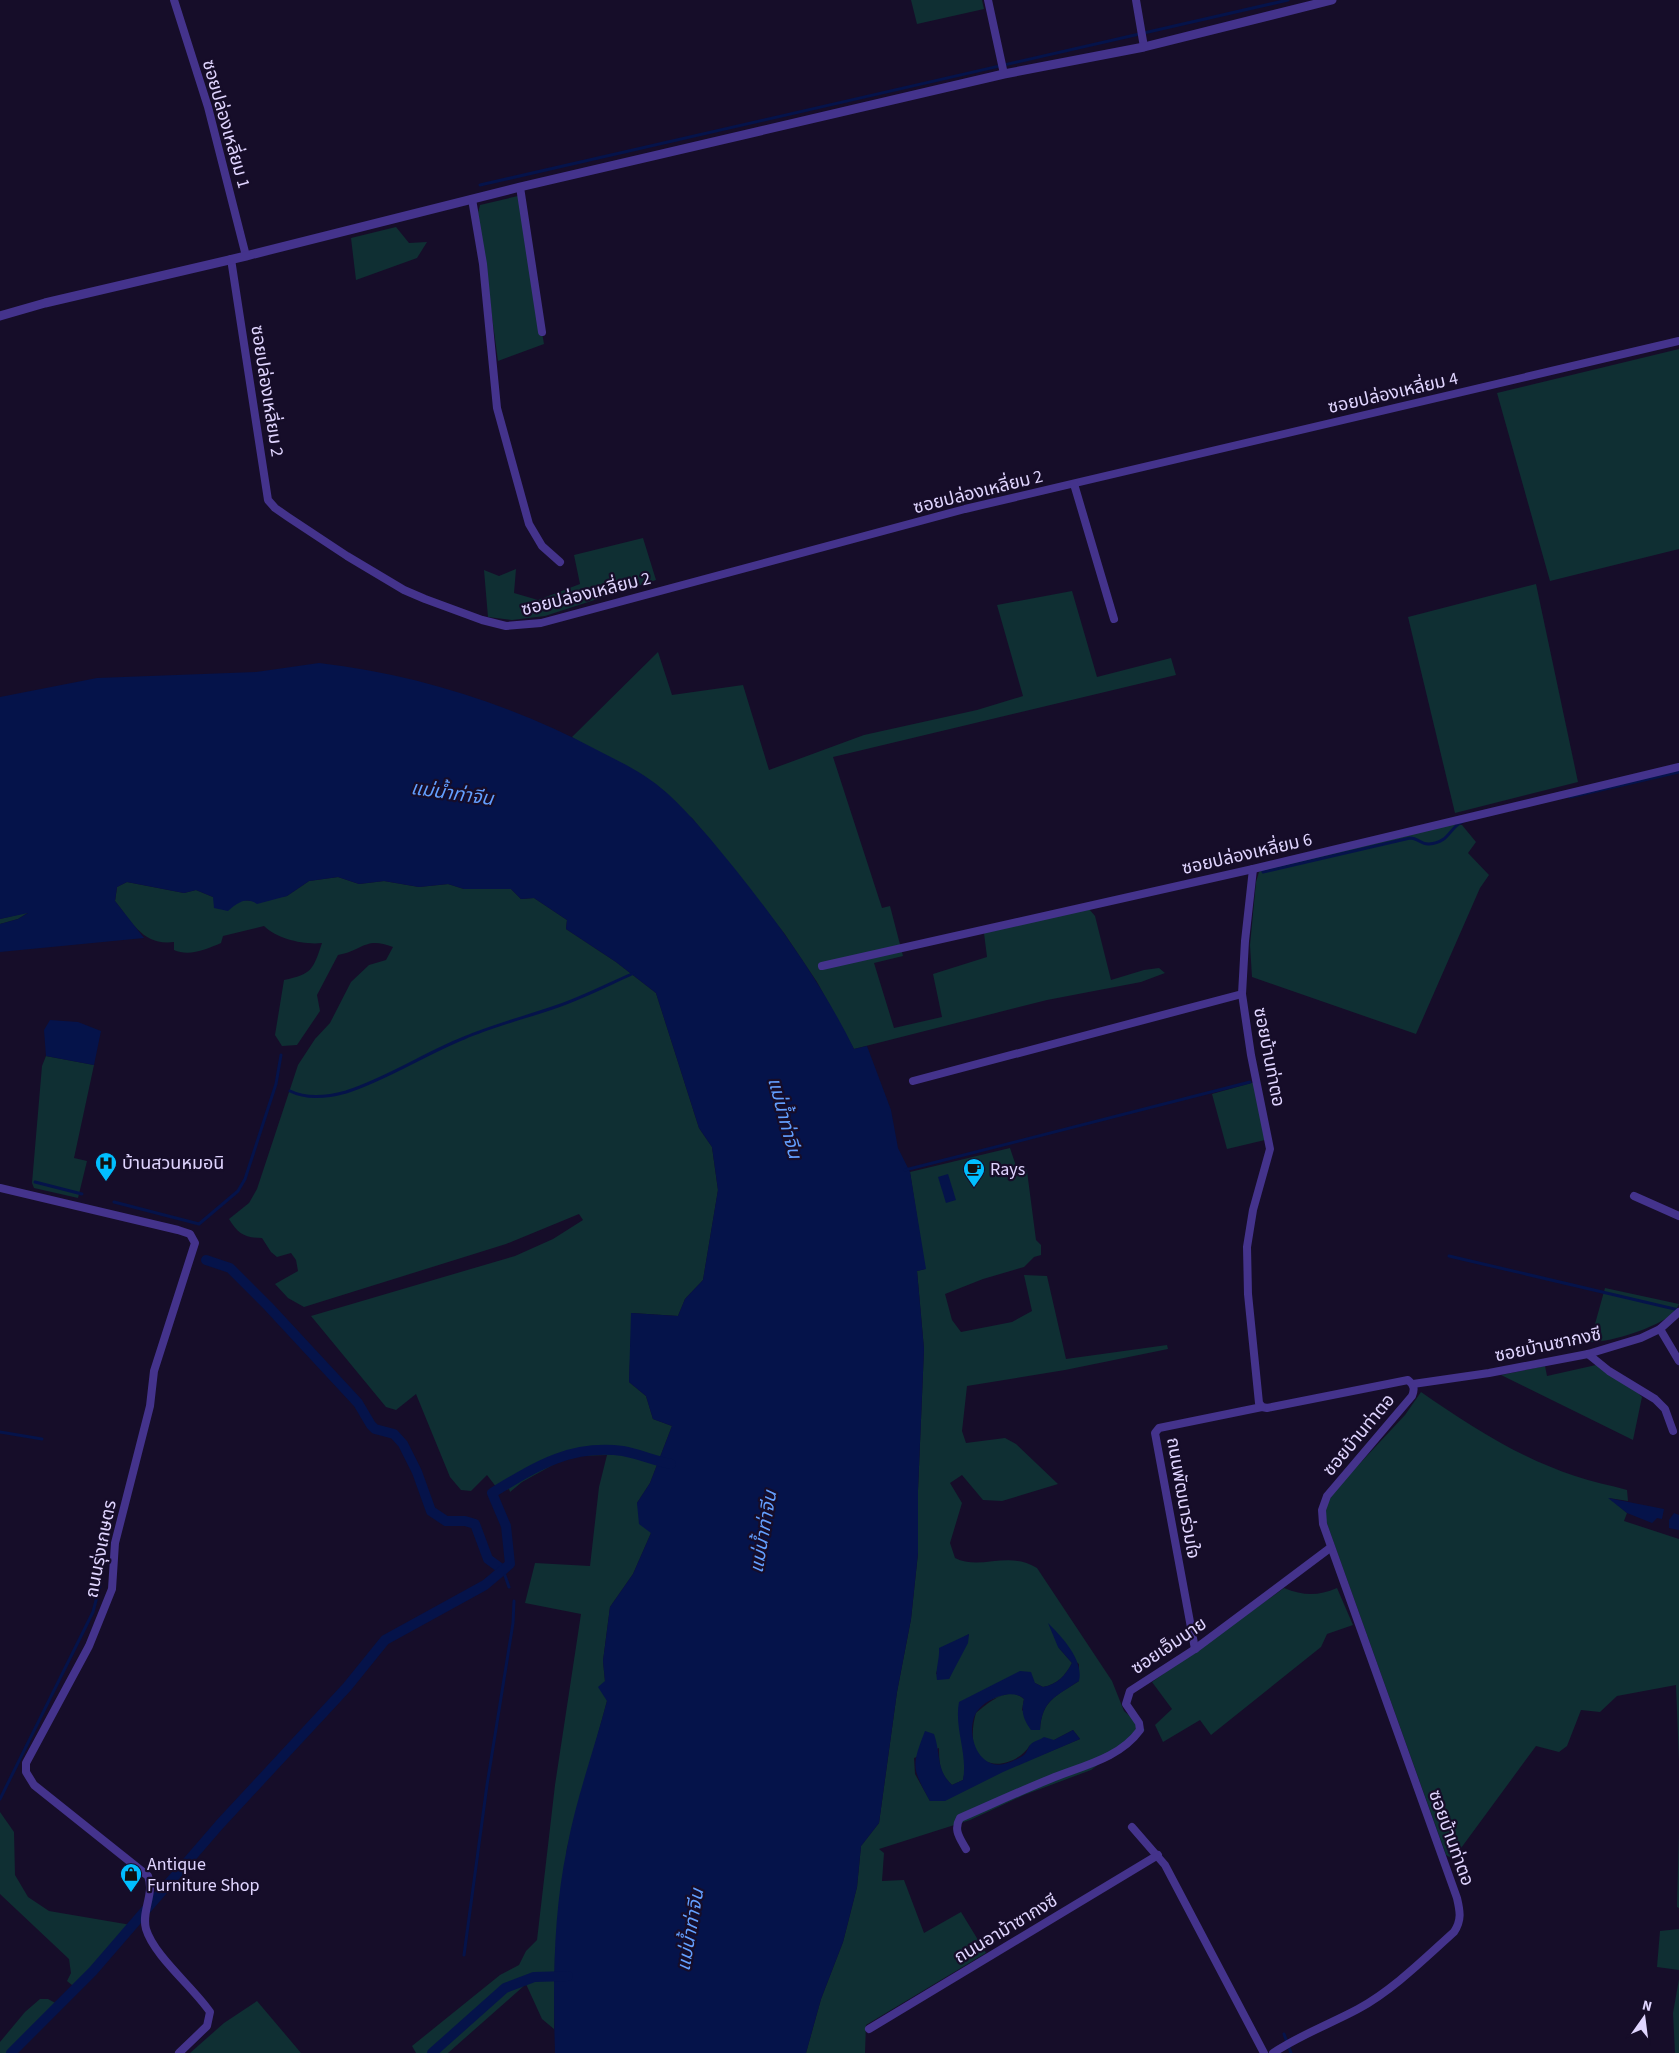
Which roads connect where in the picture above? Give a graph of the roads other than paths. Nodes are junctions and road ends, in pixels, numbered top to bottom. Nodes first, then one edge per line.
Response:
1 (174, 0) edge
2 (988, 0) edge
3 (1136, 0) edge
4 (1332, 0) edge
5 (1144, 46) junction
6 (1004, 74) junction
7 (520, 187) junction
8 (472, 199) junction
9 (246, 256) junction
10 (231, 259) junction
11 (0, 316) edge
12 (542, 332) dead end
13 (1679, 341) edge
14 (1114, 475) joint
15 (1074, 484) junction
16 (560, 562) dead end
17 (1114, 619) dead end
18 (1679, 766) edge
19 (1253, 869) junction
20 (822, 966) dead end
21 (1242, 994) junction
22 (913, 1081) dead end
23 (0, 1188) edge
24 (1634, 1196) dead end
25 (1679, 1216) edge
26 (1679, 1312) edge
27 (1660, 1329) junction
28 (1588, 1354) junction
29 (1679, 1361) edge
30 (1413, 1384) junction
31 (1262, 1407) junction
32 (1672, 1431) dead end
33 (1330, 1548) junction
34 (1195, 1649) junction
35 (1132, 1828) dead end
36 (966, 1849) dead end
37 (1158, 1855) junction
38 (869, 2029) dead end
39 (179, 2053) edge
40 (1264, 2053) edge
41 (1273, 2053) edge

1 - 9 street, ซอยปล่องเหลี่ยม 1
2 - 6 street
3 - 5 street
4 - 5 street
5 - 6 street
6 - 7 street
7 - 8 street
7 - 12 street
8 - 9 street
8 - 16 street
9 - 10 street
10 - 11 street
10 - 15 street, ซอยปล่องเหลี่ยม 2
13 - 14 street, ซอยปล่องเหลี่ยม 4
14 - 15 street, ซอยปล่องเหลี่ยม 2
15 - 17 street
18 - 19 street, ซอยปล่องเหลี่ยม 6
19 - 20 street, ซอยปล่องเหลี่ยม 6
19 - 21 street, ซอยบ้านท่าตอ
21 - 22 street
21 - 31 street, ซอยบ้านท่าตอ
23 - 39 street, ถนนรุ่งเกษตร
24 - 25 street
26 - 27 street, ซอยบ้านซากงซี
27 - 28 street, ซอยบ้านซากงซี
27 - 29 street
28 - 30 street, ซอยบ้านซากงซี
28 - 32 street
30 - 31 street, ซอยบ้านท่าตอ
30 - 33 street, ซอยบ้านท่าตอ
31 - 34 street, ถนนพัฒนาร่วมใจ
33 - 34 street, ซอยเอ็มนาย
33 - 41 street, ซอยบ้านท่าตอ
34 - 36 street, ซอยเอ็มนาย
35 - 37 street
37 - 38 street, ถนนอาม้าซากงซี
37 - 40 street

